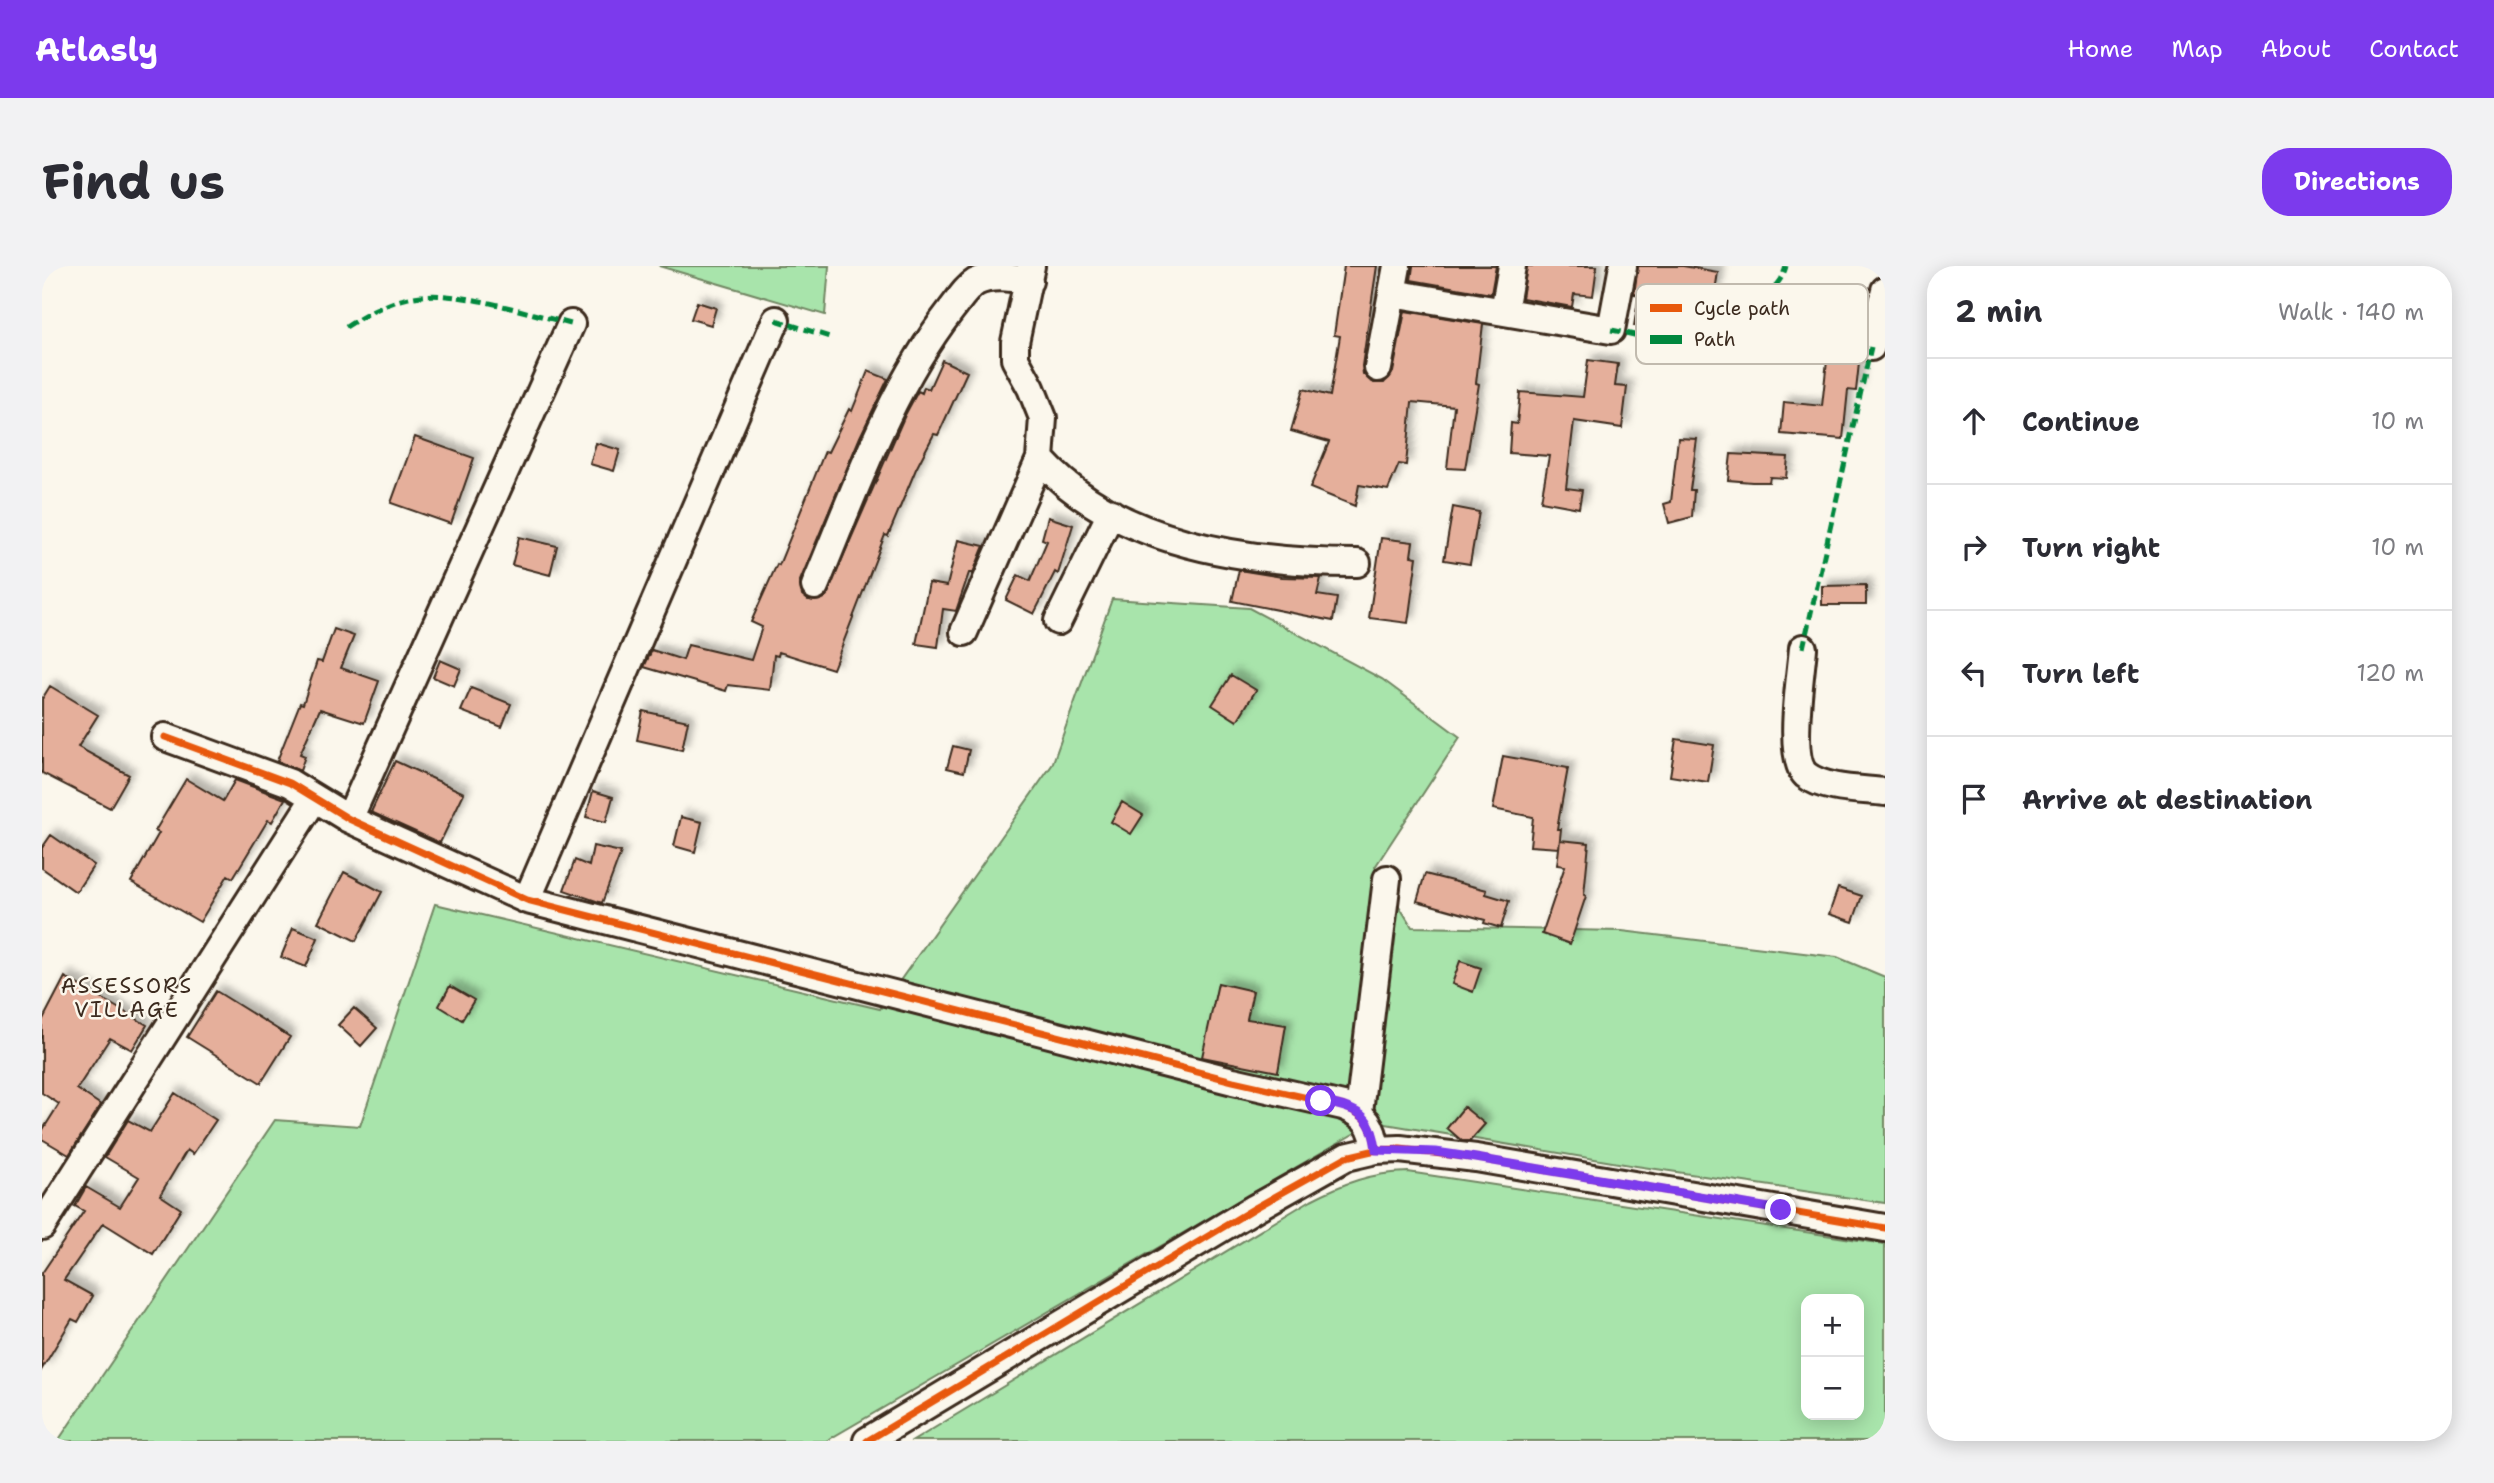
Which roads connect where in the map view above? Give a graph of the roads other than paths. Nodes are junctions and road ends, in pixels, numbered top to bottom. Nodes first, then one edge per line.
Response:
1 (1397, 266) edge
2 (1512, 266) edge
3 (1623, 266) edge
4 (1030, 274) edge
5 (1885, 290) edge
6 (1392, 293) junction
7 (1504, 311) junction
8 (776, 320) dead end
9 (571, 324) dead end
10 (1871, 347) dead end
11 (1378, 368) dead end
12 (1040, 459) junction
13 (1111, 513) junction
14 (1357, 563) dead end
15 (815, 586) dead end
16 (1058, 621) dead end
17 (964, 632) dead end
18 (1803, 648) dead end
19 (165, 737) dead end
20 (1885, 792) edge
21 (314, 799) junction
22 (349, 819) junction
23 (1387, 879) dead end
24 (527, 900) junction
25 (1359, 1112) junction
26 (1376, 1150) junction
27 (42, 1226) edge
28 (1885, 1227) edge
29 (867, 1441) edge

1 - 6 street
2 - 7 street
3 - 7 street
4 - 12 street
4 - 15 street
5 - 10 street
6 - 7 street
6 - 11 street
8 - 24 street
9 - 22 street
12 - 13 street
12 - 17 street
13 - 14 street
13 - 16 street
18 - 20 street
19 - 21 street
21 - 22 street
21 - 27 street
22 - 24 street
23 - 25 street
24 - 25 street
25 - 26 street
26 - 28 street
26 - 29 street

